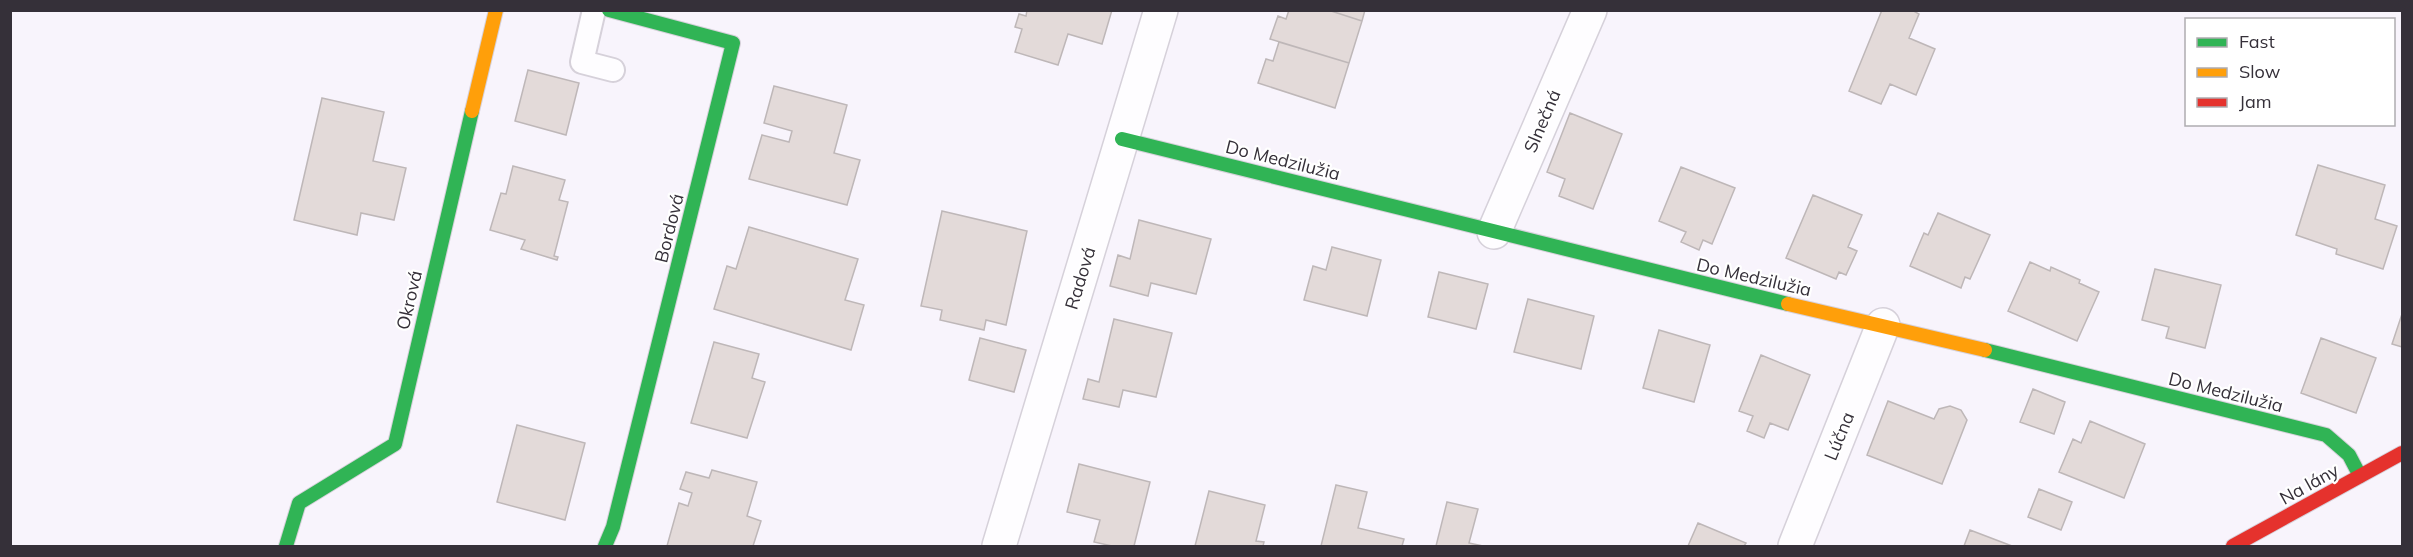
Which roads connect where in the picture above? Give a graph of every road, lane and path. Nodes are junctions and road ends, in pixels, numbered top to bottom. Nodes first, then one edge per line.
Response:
1 (496, 10) edge
2 (594, 10) edge
3 (609, 10) edge
4 (1161, 10) edge
5 (1590, 10) edge
6 (613, 70) dead end
7 (1122, 138) junction
8 (1494, 232) junction
9 (1882, 325) junction
10 (2403, 453) edge
11 (2360, 476) junction
12 (286, 546) edge
13 (605, 546) edge
14 (999, 546) edge
15 (1795, 546) edge
16 (2233, 546) edge

1 - 12 street, Okrová
2 - 6 lane
3 - 13 street, Bordová
4 - 7 street, Radová
5 - 8 street, Slnečná
7 - 8 street, Do Medzilužia
7 - 14 street, Radová
8 - 9 street, Do Medzilužia
9 - 11 street, Do Medzilužia
9 - 15 street, Lúčna
10 - 11 street, Na lány
11 - 16 street, Na lány

